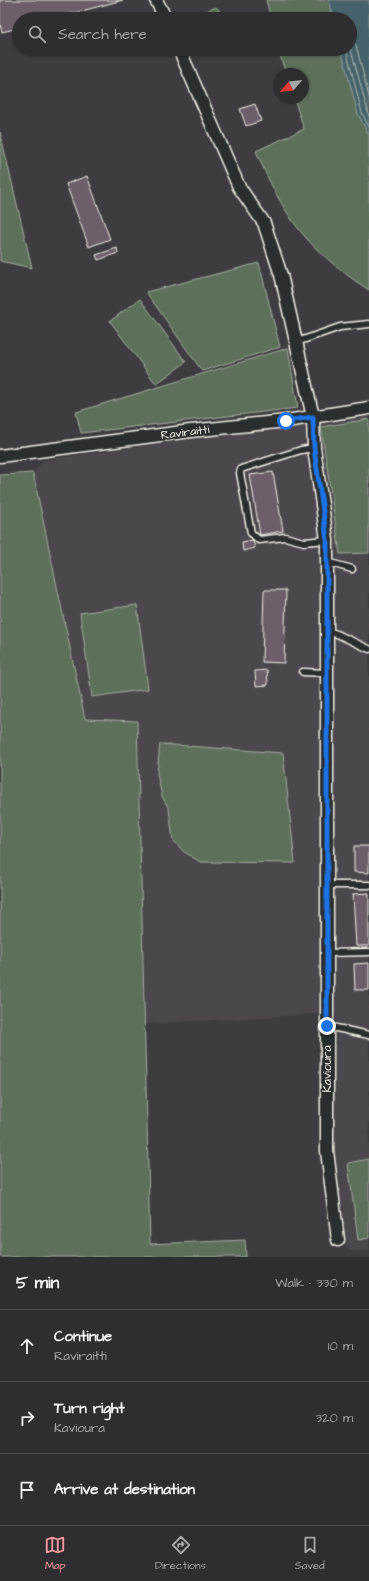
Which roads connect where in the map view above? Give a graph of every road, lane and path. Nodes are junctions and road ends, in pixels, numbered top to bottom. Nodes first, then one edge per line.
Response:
1 (156, 0) edge
2 (162, 12) edge
3 (182, 56) edge
4 (369, 324) edge
5 (297, 342) junction
6 (369, 408) edge
7 (313, 417) junction
8 (314, 448) junction
9 (0, 456) edge
10 (327, 540) junction
11 (327, 562) junction
12 (352, 569) dead end
13 (326, 631) junction
14 (369, 649) edge
15 (303, 672) dead end
16 (327, 673) junction
17 (328, 885) junction
18 (369, 885) edge
19 (369, 952) edge
20 (327, 953) junction
21 (327, 1026) junction
22 (369, 1035) edge
23 (338, 1240) dead end

1 - 2 street
3 - 5 street, Kavioura
4 - 5 lane
5 - 7 street, Kavioura
6 - 7 street, Raviraitti
7 - 8 street, Kavioura
7 - 9 street, Raviraitti
8 - 10 street, Kavioura
8 - 10 lane
10 - 11 street, Kavioura
11 - 12 lane
11 - 13 street, Kavioura
13 - 14 lane
13 - 16 street, Kavioura
15 - 16 lane
16 - 17 street, Kavioura
17 - 18 lane
17 - 20 street, Kavioura
19 - 20 lane
20 - 21 street, Kavioura
21 - 22 lane
21 - 23 street, Kavioura

